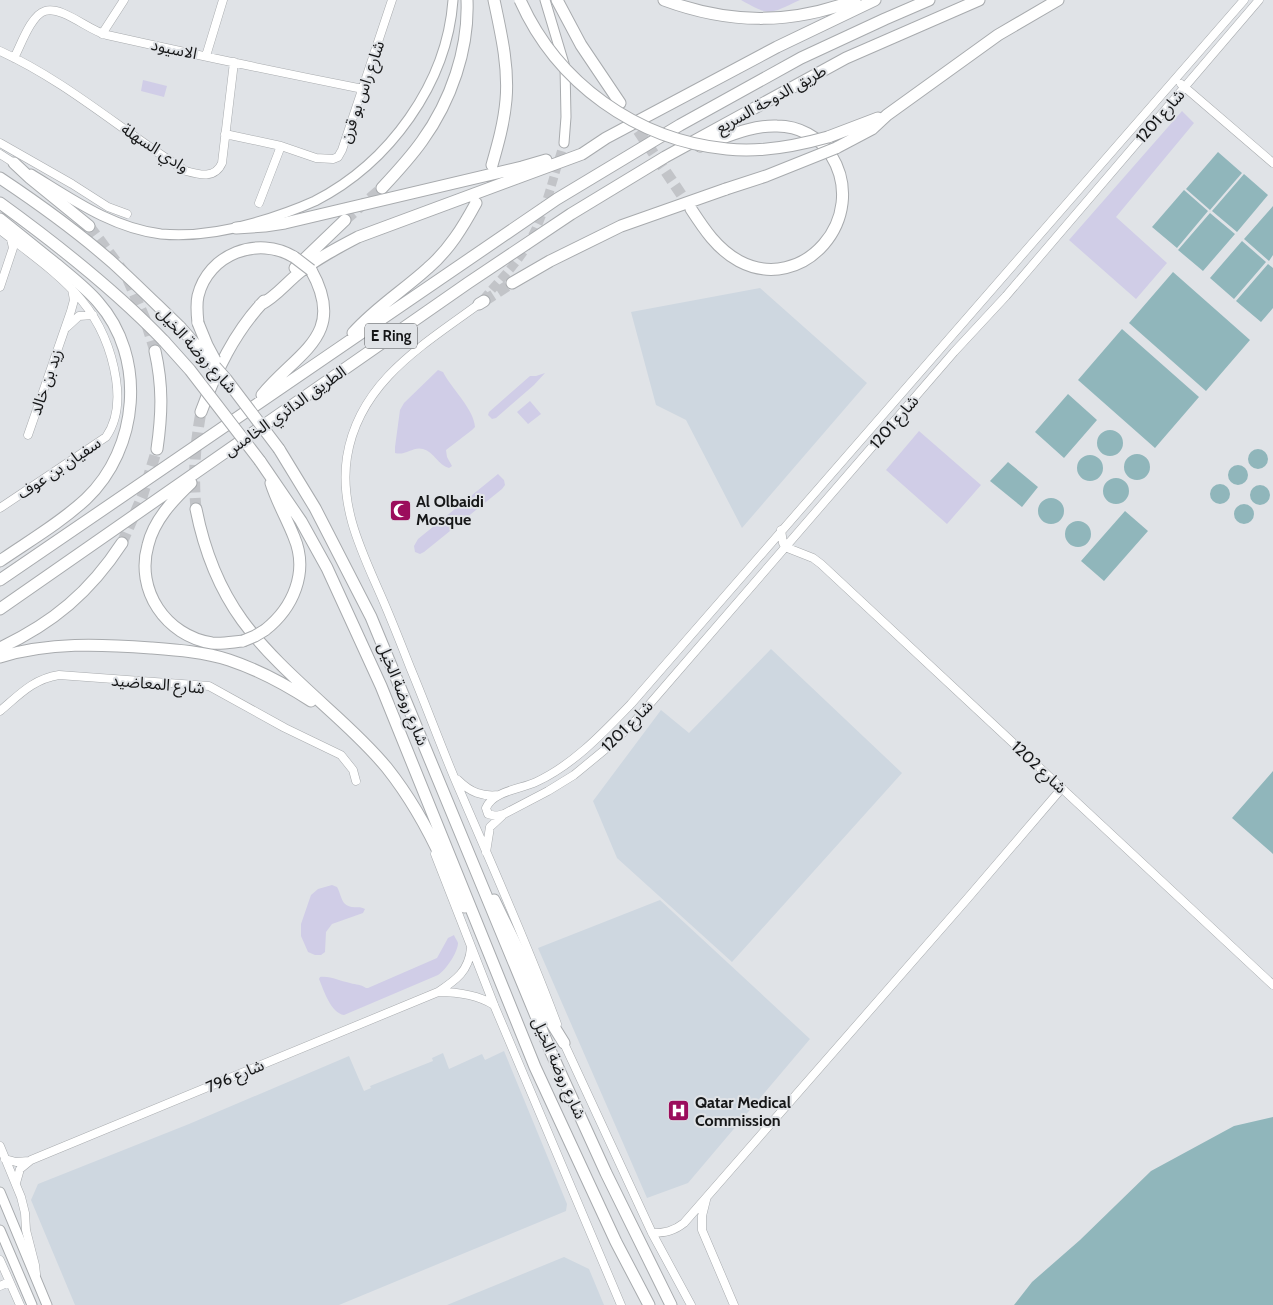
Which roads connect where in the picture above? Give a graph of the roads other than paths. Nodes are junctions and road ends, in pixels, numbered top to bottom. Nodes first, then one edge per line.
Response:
1 (124, 0) edge
2 (223, 0) edge
3 (392, 0) edge
4 (453, 0) edge
5 (467, 0) edge
6 (494, 0) edge
7 (520, 0) edge
8 (545, 0) edge
9 (557, 0) edge
10 (664, 0) edge
11 (855, 0) edge
12 (875, 0) edge
13 (912, 0) edge
14 (929, 0) edge
15 (979, 0) edge
16 (1058, 0) edge
17 (1244, 0) edge
18 (1260, 0) edge
19 (885, 18) junction
20 (102, 34) junction
21 (0, 51) edge
22 (206, 56) junction
23 (14, 58) junction
24 (234, 62) junction
25 (1176, 79) junction
26 (1185, 87) junction
27 (363, 89) junction
28 (620, 103) dead end
29 (887, 116) junction
30 (225, 134) junction
31 (606, 138) junction
32 (0, 143) edge
33 (564, 143) tunnel mouth
34 (281, 146) junction
35 (0, 154) edge
36 (665, 158) junction
37 (14, 163) junction
38 (1273, 163) edge
39 (492, 165) dead end
40 (0, 178) edge
41 (382, 188) tunnel mouth
42 (556, 199) joint
43 (0, 203) edge
44 (259, 203) dead end
45 (476, 203) dead end
46 (691, 209) tunnel mouth
47 (127, 214) dead end
48 (571, 214) joint
49 (0, 219) edge
50 (346, 220) tunnel mouth
51 (89, 226) tunnel mouth
52 (236, 228) junction
53 (0, 230) edge
54 (11, 238) junction
55 (29, 253) junction
56 (11, 258) junction
57 (512, 283) tunnel mouth
58 (0, 287) edge
59 (72, 289) junction
60 (482, 301) tunnel mouth
61 (260, 305) junction
62 (93, 315) junction
63 (65, 328) junction
64 (342, 346) junction
65 (155, 351) tunnel mouth
66 (226, 379) junction
67 (913, 381) junction
68 (923, 389) junction
69 (255, 404) junction
70 (201, 412) tunnel mouth
71 (28, 436) dead end
72 (157, 449) tunnel mouth
73 (213, 460) junction
74 (263, 466) junction
75 (0, 508) edge
76 (196, 509) tunnel mouth
77 (781, 530) junction
78 (795, 535) junction
79 (122, 543) tunnel mouth
80 (785, 547) junction
81 (803, 554) junction
82 (0, 561) edge
83 (0, 580) edge
84 (0, 609) edge
85 (0, 648) edge
86 (0, 657) edge
87 (0, 711) edge
88 (333, 713) junction
89 (453, 775) junction
90 (356, 781) dead end
91 (1062, 788) junction
92 (503, 794) junction
93 (504, 814) junction
94 (429, 835) junction
95 (486, 852) junction
96 (475, 871) junction
97 (480, 928) junction
98 (471, 948) junction
99 (1273, 985) edge
100 (438, 992) junction
101 (494, 1005) junction
102 (564, 1043) junction
103 (0, 1146) edge
104 (5, 1159) junction
105 (32, 1160) junction
106 (16, 1183) junction
107 (0, 1192) edge
108 (707, 1198) junction
109 (0, 1230) edge
110 (652, 1233) junction
111 (0, 1260) edge
112 (36, 1278) junction
113 (9, 1282) junction
114 (0, 1286) edge
115 (686, 1297) junction
116 (20, 1305) edge
117 (32, 1305) edge
118 (48, 1305) edge
119 (621, 1305) edge
120 (648, 1305) edge
121 (671, 1305) edge
122 (691, 1305) edge
123 (698, 1305) edge
124 (734, 1305) edge

1 - 20 street
2 - 22 street
3 - 27 street, شارع راس بو قرن
4 - 52 main road
5 - 41 highway
6 - 39 highway
7 - 29 highway, bridge
8 - 33 main road
9 - 28 highway
10 - 11 highway
12 - 31 highway
13 - 19 highway
14 - 19 highway, طريق الدوحة السريع
15 - 36 highway, طريق الدوحة السريع
16 - 29 highway
17 - 25 street, شارع 1201
18 - 26 street, شارع 1201
19 - 42 highway, طريق الدوحة السريع
20 - 22 street, الاسيود
20 - 23 street, الاسيود
21 - 23 street, وادي السهلة
22 - 24 street, الاسيود
23 - 30 street, وادي السهلة
24 - 27 street, الاسيود
24 - 30 street, وادي السهلة
25 - 26 street
25 - 67 street, شارع 1201
26 - 38 street
26 - 68 street, شارع 1201
27 - 34 street, شارع راس بو قرن
29 - 57 highway, bridge
30 - 34 street, شارع راس بو قرن
31 - 52 highway
31 - 61 highway
32 - 47 street
34 - 44 street
35 - 37 street
36 - 46 highway
36 - 48 highway, طريق الدوحة السريع / E Ring
37 - 51 highway
37 - 52 main road
40 - 66 highway, شارع روضة الخيل, bridge
42 - 64 highway, الطريق الدائري الخامس
43 - 74 highway, شارع روضة الخيل, bridge
45 - 64 highway
48 - 73 highway, الطريق الدائري الخامس / E Ring
49 - 82 highway
50 - 61 highway
53 - 54 street, سفيان بن عوف
54 - 55 street, سفيان بن عوف
54 - 56 street
55 - 56 street
55 - 59 street, سفيان بن عوف
56 - 58 street
59 - 62 street, سفيان بن عوف
59 - 63 street, زيد بن خالد
60 - 89 street, شارع روضة الخيل
61 - 70 highway
62 - 63 street, زيد بن خالد
62 - 75 street, سفيان بن عوف
63 - 71 street, زيد بن خالد
64 - 69 highway, الطريق الدائري الخامس / E Ring
65 - 72 highway
66 - 69 highway, bridge
66 - 96 highway, شارع روضة الخيل, bridge
67 - 68 street
67 - 77 street, شارع 1201
68 - 78 street, شارع 1201
69 - 83 highway, الطريق الدائري الخامس / E Ring
73 - 74 highway, bridge
73 - 84 highway, الطريق الدائري الخامس / E Ring
74 - 97 highway, شارع روضة الخيل
76 - 88 highway
77 - 80 street
77 - 92 street, شارع 1201
78 - 80 street, شارع 1201
78 - 81 street
79 - 85 highway
80 - 81 street, شارع 1202
80 - 93 street, شارع 1201
81 - 91 street, شارع 1202
86 - 88 highway
87 - 90 street, شارع المعاضيد
88 - 94 highway
89 - 92 street, شارع 1201
89 - 95 street, شارع روضة الخيل
91 - 99 street, شارع 1202
91 - 108 street
92 - 93 street, شارع 1201
93 - 95 street, شارع 1201
94 - 97 highway
94 - 98 street
95 - 102 street, شارع روضة الخيل
96 - 102 highway
96 - 121 highway, شارع روضة الخيل
97 - 120 highway, شارع روضة الخيل
98 - 100 street, شارع 796
98 - 101 street
100 - 101 street, شارع 796
100 - 105 street, شارع 796
101 - 119 street
102 - 110 street, شارع روضة الخيل
103 - 104 street
104 - 105 street, شارع 796
104 - 106 street
105 - 106 street
106 - 112 street
107 - 112 main road
108 - 110 street
108 - 124 street
109 - 117 main road
110 - 115 street, شارع روضة الخيل
111 - 113 street
112 - 118 main road
113 - 114 street
113 - 116 street
115 - 122 street, شارع روضة الخيل
115 - 123 street

